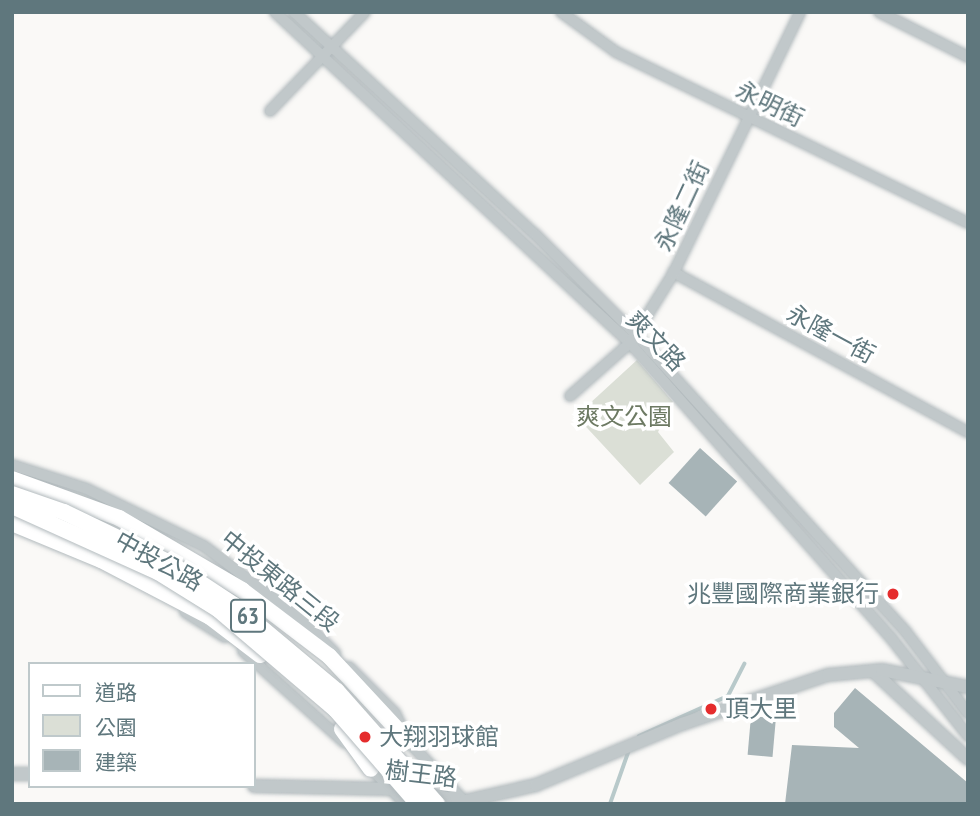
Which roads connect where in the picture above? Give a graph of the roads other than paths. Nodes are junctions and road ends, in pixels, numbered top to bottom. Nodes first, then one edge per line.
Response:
1 (275, 12) edge
2 (294, 12) edge
3 (365, 12) edge
4 (561, 12) edge
5 (800, 12) edge
6 (879, 12) edge
7 (331, 48) junction
8 (323, 57) junction
9 (968, 57) edge
10 (270, 111) dead end
11 (747, 116) junction
12 (968, 223) edge
13 (673, 272) junction
14 (633, 339) junction
15 (570, 396) dead end
16 (968, 432) edge
17 (12, 465) edge
18 (12, 479) edge
19 (12, 494) edge
20 (12, 506) edge
21 (12, 523) edge
22 (12, 530) edge
23 (256, 662) edge
24 (256, 662) edge
25 (873, 671) junction
26 (918, 678) junction
27 (944, 685) junction
28 (968, 687) edge
29 (968, 713) edge
30 (968, 736) edge
31 (408, 741) junction
32 (968, 760) edge
33 (371, 769) junction
34 (256, 786) edge
35 (391, 789) junction
36 (466, 802) edge
37 (405, 804) edge
38 (418, 804) edge
39 (437, 804) edge

1 - 8 street, 爽文路
2 - 7 street, 爽文路
3 - 7 street
4 - 11 street, 永明街
5 - 11 street, 永隆二街
6 - 9 street
7 - 8 street
7 - 14 street, 爽文路
8 - 10 street
8 - 14 street, 爽文路
11 - 12 street, 永明街
11 - 13 street, 永隆二街
13 - 14 street, 永隆二街
13 - 16 street, 永隆一街
14 - 15 street, 永隆二街
14 - 26 street, 爽文路
14 - 27 street, 爽文路
17 - 31 street, 中投東路三段
18 - 31 main road
19 - 39 main road, 中投公路 / 63, bridge
20 - 38 main road, 中投公路 / 63, bridge
21 - 33 main road
22 - 23 street
24 - 33 street
25 - 26 street
25 - 32 street
25 - 36 street, 樹王路
26 - 27 street
26 - 30 street, 爽文路
27 - 28 street
27 - 29 street, 爽文路
31 - 36 street, 中投東路三段
33 - 35 street
34 - 35 street, 樹王路
35 - 36 street, 樹王路
35 - 37 street

